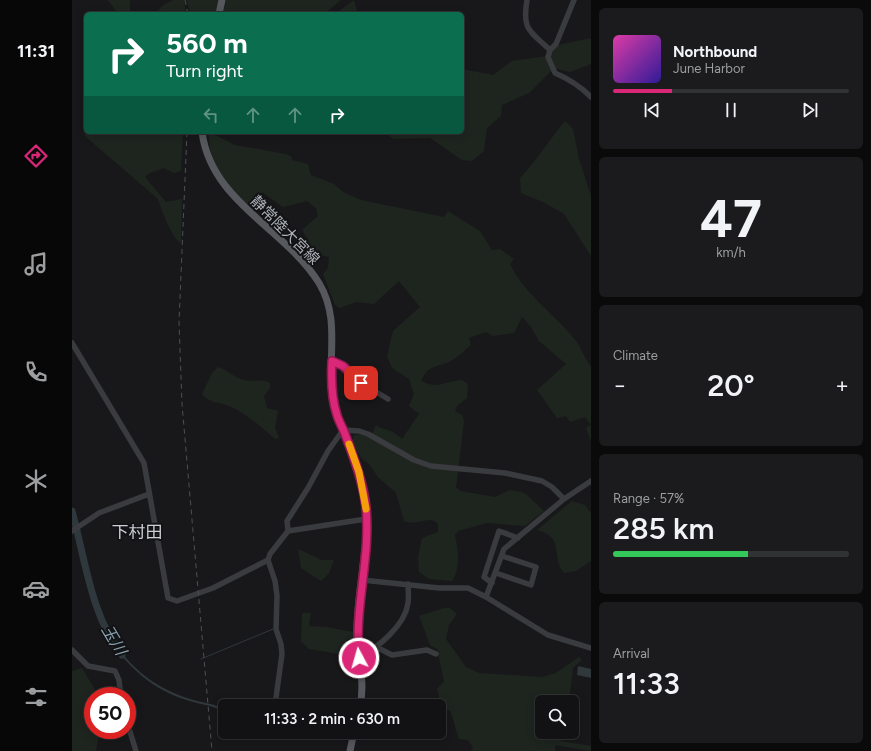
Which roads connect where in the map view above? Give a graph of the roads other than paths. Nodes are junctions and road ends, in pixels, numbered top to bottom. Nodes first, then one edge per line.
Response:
1 (222, 0) edge
2 (527, 0) edge
3 (574, 0) edge
4 (219, 12) edge
5 (550, 50) junction
6 (591, 97) edge
7 (202, 134) edge
8 (72, 343) edge
9 (332, 361) junction
10 (388, 399) dead end
11 (343, 430) junction
12 (591, 481) edge
13 (149, 494) junction
14 (564, 499) junction
15 (366, 519) junction
16 (72, 531) edge
17 (288, 531) junction
18 (518, 538) junction
19 (502, 556) junction
20 (268, 560) junction
21 (496, 573) junction
22 (362, 580) junction
23 (492, 583) junction
24 (408, 584) junction
25 (486, 597) junction
26 (376, 647) junction
27 (591, 648) edge
28 (72, 650) edge
29 (436, 654) dead end
30 (359, 658) junction
31 (120, 687) edge
32 (276, 699) edge
33 (361, 699) edge
34 (132, 739) edge
35 (353, 739) edge
36 (136, 751) edge
37 (350, 751) edge

1 - 4 main road
2 - 5 street
3 - 5 street
5 - 6 street
7 - 9 main road, 静常陸大宮線
8 - 13 street
9 - 10 street
9 - 11 main road, 静常陸大宮線
11 - 14 street
11 - 15 main road, 静常陸大宮線
11 - 17 street
12 - 14 street
13 - 16 street
13 - 20 street
14 - 18 street
15 - 17 street
15 - 22 main road, 静常陸大宮線
17 - 20 street
18 - 19 street
18 - 23 street
19 - 21 street
19 - 21 street
20 - 32 street
21 - 23 street
22 - 24 street
22 - 30 main road, 静常陸大宮線
23 - 25 street
24 - 25 street
24 - 26 street
25 - 27 street
26 - 29 street
26 - 30 street
28 - 31 street
30 - 33 main road, 静常陸大宮線
34 - 36 street
35 - 37 main road

